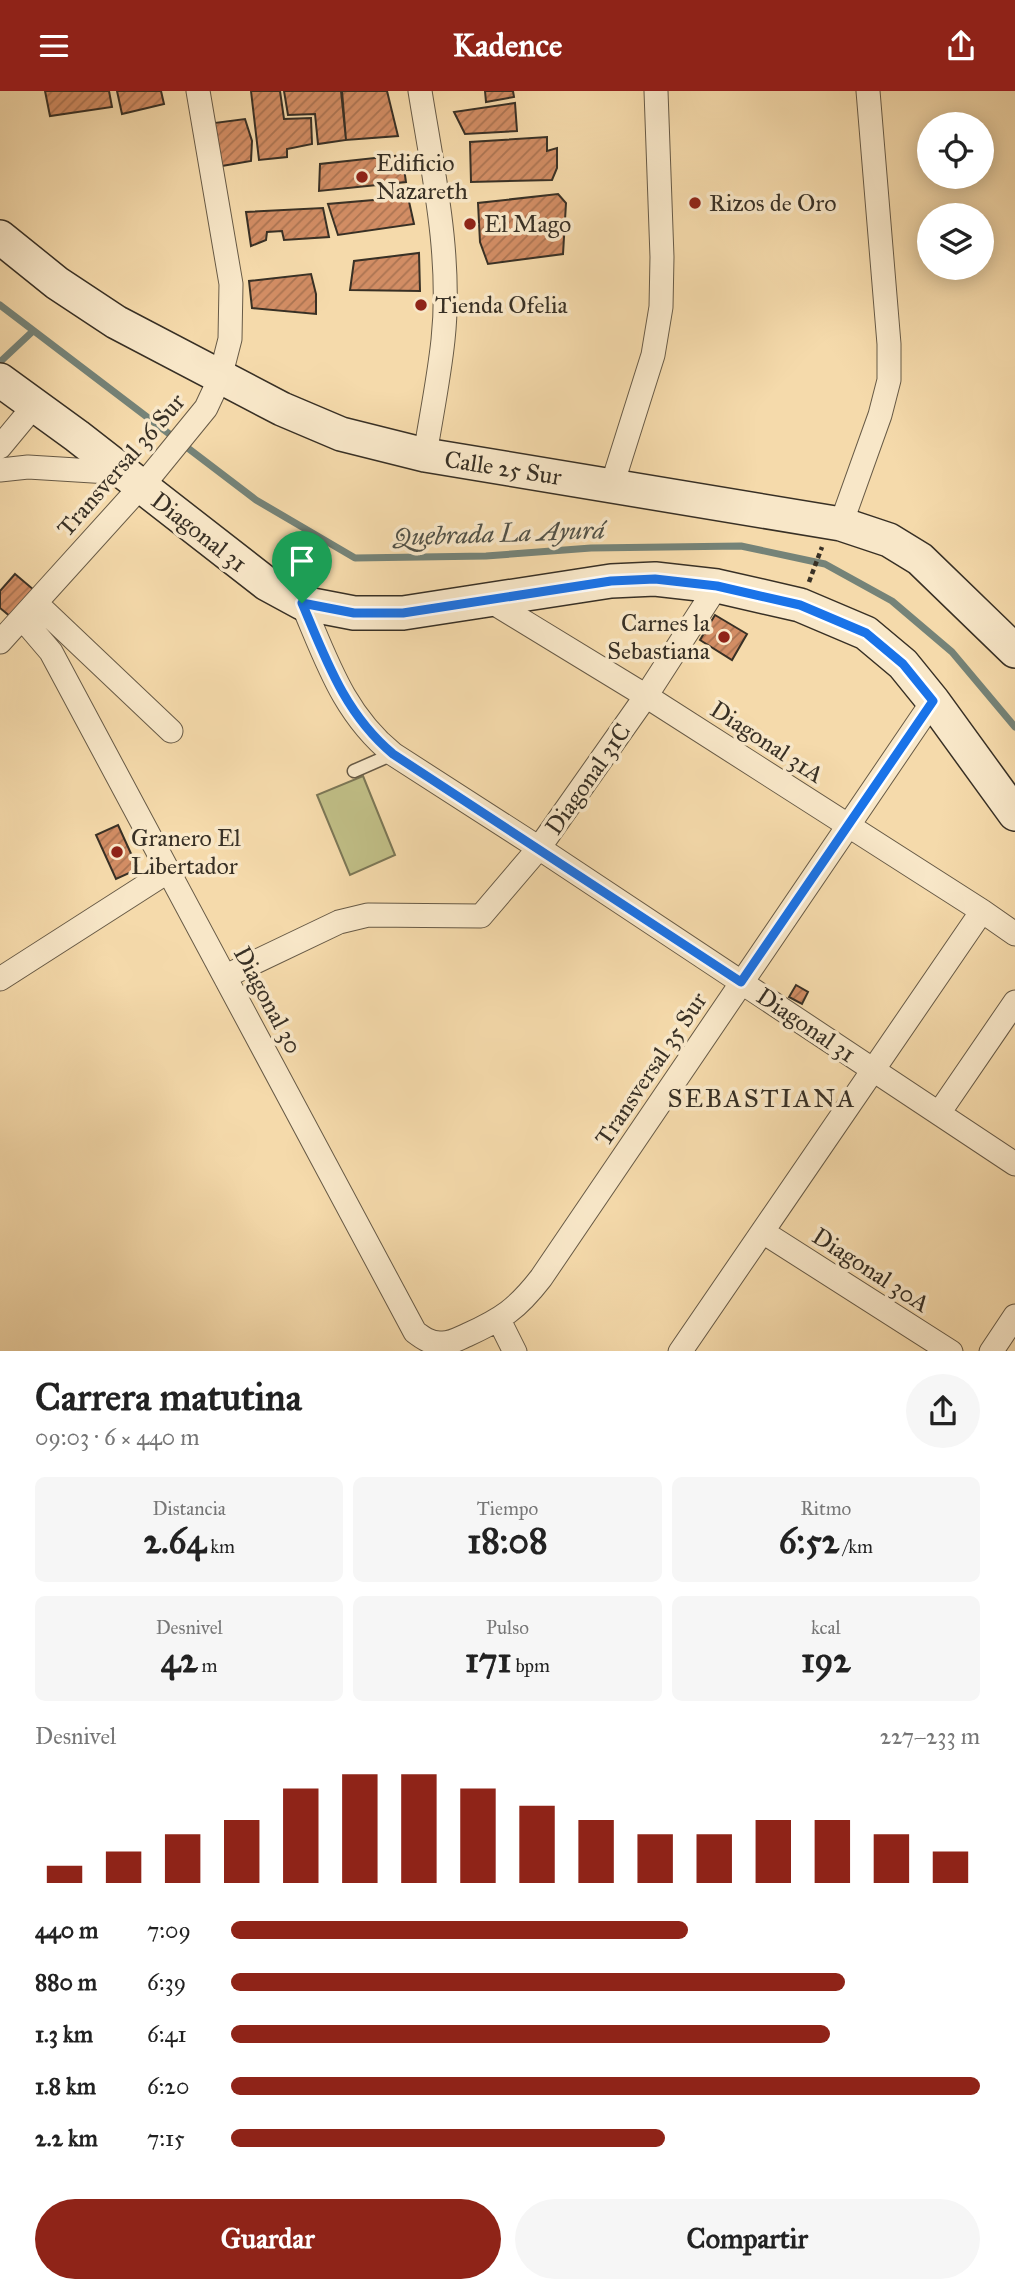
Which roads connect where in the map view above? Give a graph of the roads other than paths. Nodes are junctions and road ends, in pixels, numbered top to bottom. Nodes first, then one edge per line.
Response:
1 (198, 91) edge
2 (420, 91) edge
3 (656, 91) edge
4 (867, 91) edge
5 (0, 237) edge
6 (0, 380) edge
7 (213, 393) junction
8 (30, 403) junction
9 (0, 447) edge
10 (425, 455) junction
11 (0, 470) edge
12 (132, 479) junction
13 (612, 485) junction
14 (832, 534) junction
15 (717, 586) junction
16 (487, 599) junction
17 (302, 603) junction
18 (29, 610) junction
19 (66, 633) junction
20 (0, 642) edge
21 (1015, 651) edge
22 (51, 652) junction
23 (646, 696) junction
24 (933, 701) junction
25 (171, 731) dead end
26 (393, 754) junction
27 (354, 771) dead end
28 (1015, 814) edge
29 (848, 825) junction
30 (539, 848) junction
31 (167, 872) junction
32 (982, 911) junction
33 (1015, 934) edge
34 (226, 977) junction
35 (0, 979) edge
36 (741, 982) junction
37 (1015, 1002) edge
38 (874, 1070) junction
39 (939, 1113) junction
40 (1015, 1164) edge
41 (763, 1232) junction
42 (1015, 1315) edge
43 (499, 1320) junction
44 (514, 1351) edge
45 (681, 1351) edge
46 (949, 1351) edge
47 (992, 1351) edge

1 - 7 street, Transversal 36 Sur
2 - 10 street
3 - 13 street
4 - 14 street
5 - 7 main road, Calle 25 Sur
6 - 8 main road, Diagonal 31
7 - 10 main road, Calle 25 Sur
7 - 12 street, Transversal 36 Sur
8 - 9 street
8 - 12 main road, Diagonal 31
10 - 13 main road, Calle 25 Sur
11 - 12 street
12 - 17 main road, Diagonal 31
12 - 18 street, Transversal 36 Sur
13 - 14 main road, Calle 25 Sur
14 - 21 main road, Calle 25 Sur
15 - 16 main road
15 - 23 street, Diagonal 31C
15 - 24 main road
16 - 17 main road
16 - 23 street, Diagonal 31A
17 - 26 street, Diagonal 31
18 - 19 street
18 - 20 street, Transversal 36 Sur
18 - 22 street, Diagonal 30
19 - 22 street
19 - 25 street
22 - 31 street, Diagonal 30
23 - 29 street, Diagonal 31A
23 - 30 street, Diagonal 31C
24 - 28 main road
24 - 29 street, Transversal 35 Sur
26 - 27 lane
26 - 30 street, Diagonal 31
29 - 32 street, Diagonal 31A
29 - 36 street, Transversal 35 Sur
30 - 34 street, Diagonal 31C
30 - 36 street, Diagonal 31
31 - 34 street, Diagonal 30
31 - 35 street
32 - 33 street, Diagonal 31A
32 - 38 street
34 - 43 street, Diagonal 30
36 - 38 street, Diagonal 31
36 - 43 street, Transversal 35 Sur
37 - 39 street
38 - 39 street, Diagonal 31
38 - 41 street
39 - 40 street, Diagonal 31
41 - 45 street
41 - 46 street, Diagonal 30A
42 - 47 street
43 - 44 street

